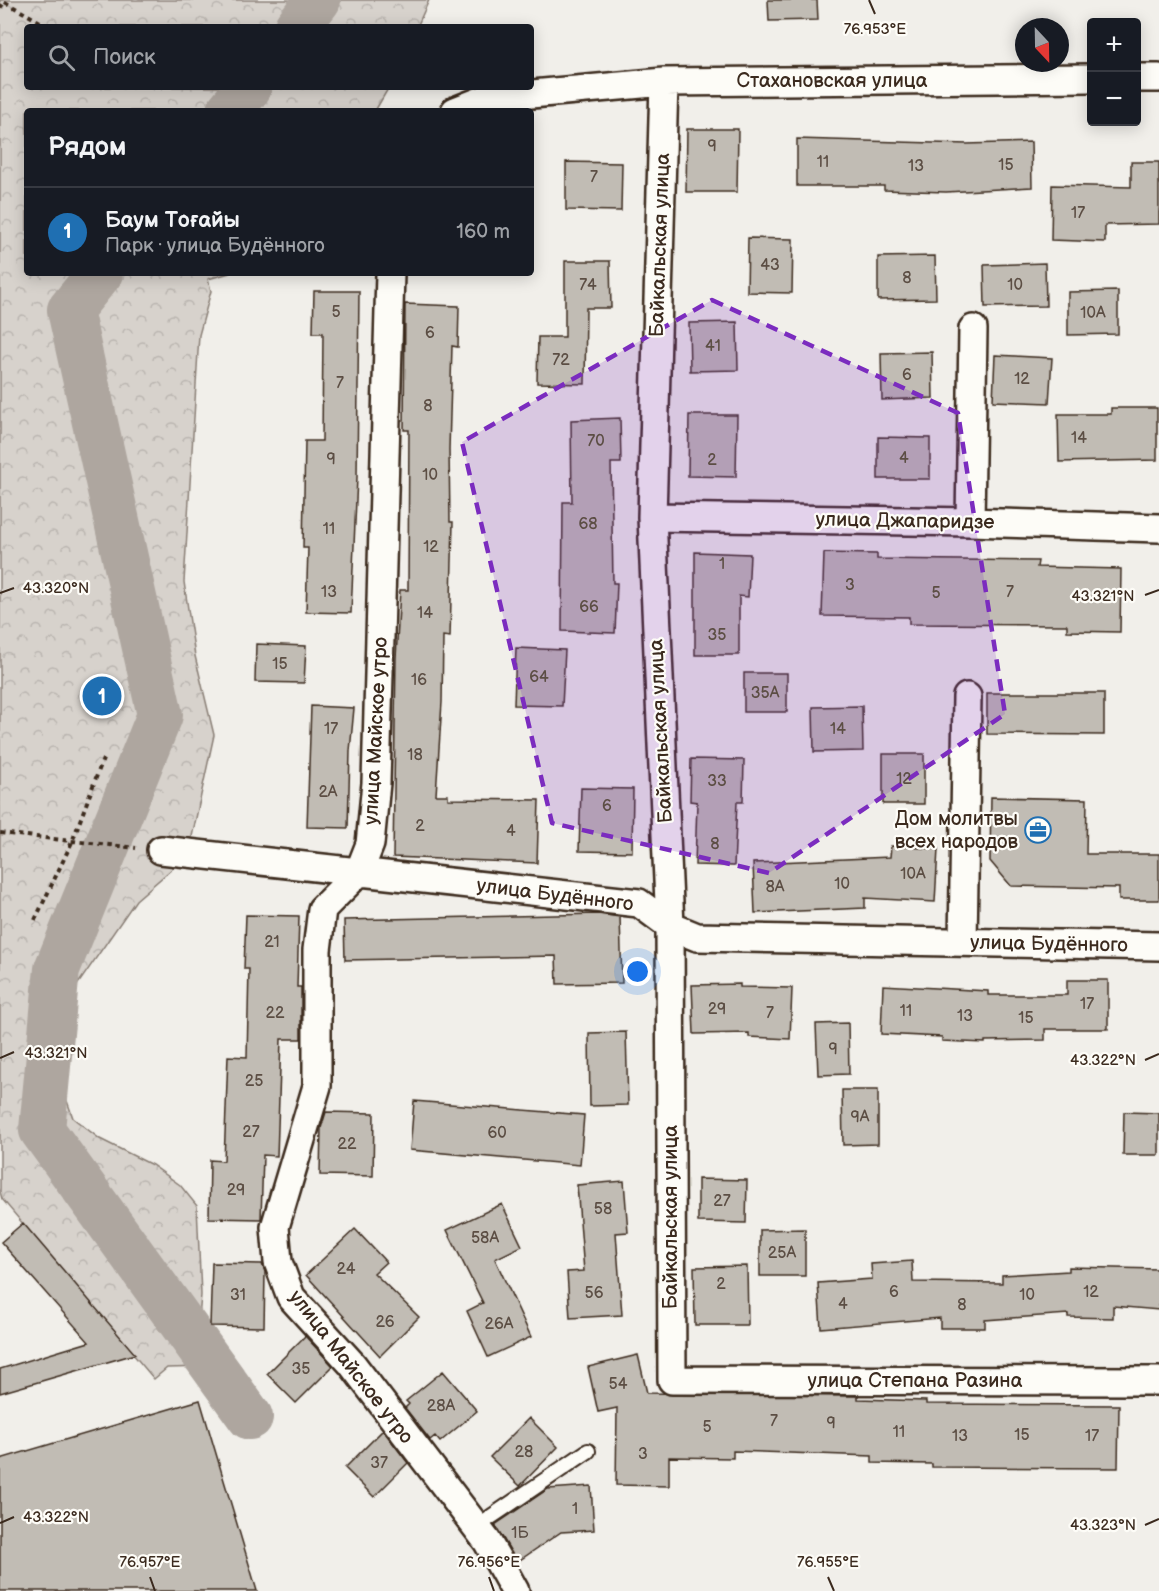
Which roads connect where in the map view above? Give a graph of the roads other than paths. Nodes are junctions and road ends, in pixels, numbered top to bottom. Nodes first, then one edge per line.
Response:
1 (1087, 78) edge
2 (1141, 78) edge
3 (1159, 78) edge
4 (664, 82) junction
5 (463, 108) edge
6 (390, 276) edge
7 (973, 329) dead end
8 (652, 517) junction
9 (970, 522) junction
10 (1159, 528) edge
11 (967, 697) dead end
12 (153, 849) road end
13 (359, 872) junction
14 (670, 926) junction
15 (963, 942) junction
16 (1159, 946) edge
17 (672, 1380) joint
18 (1159, 1381) edge
19 (588, 1451) dead end
20 (476, 1527) junction
21 (516, 1591) edge

1 - 4 street, Стахановская улица
2 - 3 street
4 - 5 street, Стахановская улица
4 - 8 street, Байкальская улица
6 - 13 street, улица Майское утро
7 - 9 street
8 - 9 street, улица Джапаридзе
8 - 14 street, Байкальская улица
9 - 10 street, улица Джапаридзе
11 - 15 street
12 - 13 street, улица Будённого
13 - 14 street, улица Будённого
13 - 20 street, улица Майское утро
14 - 15 street, улица Будённого
14 - 17 street, Байкальская улица
15 - 16 street, улица Будённого
17 - 18 street, улица Степана Разина
19 - 20 lane
20 - 21 street, улица Майское утро

